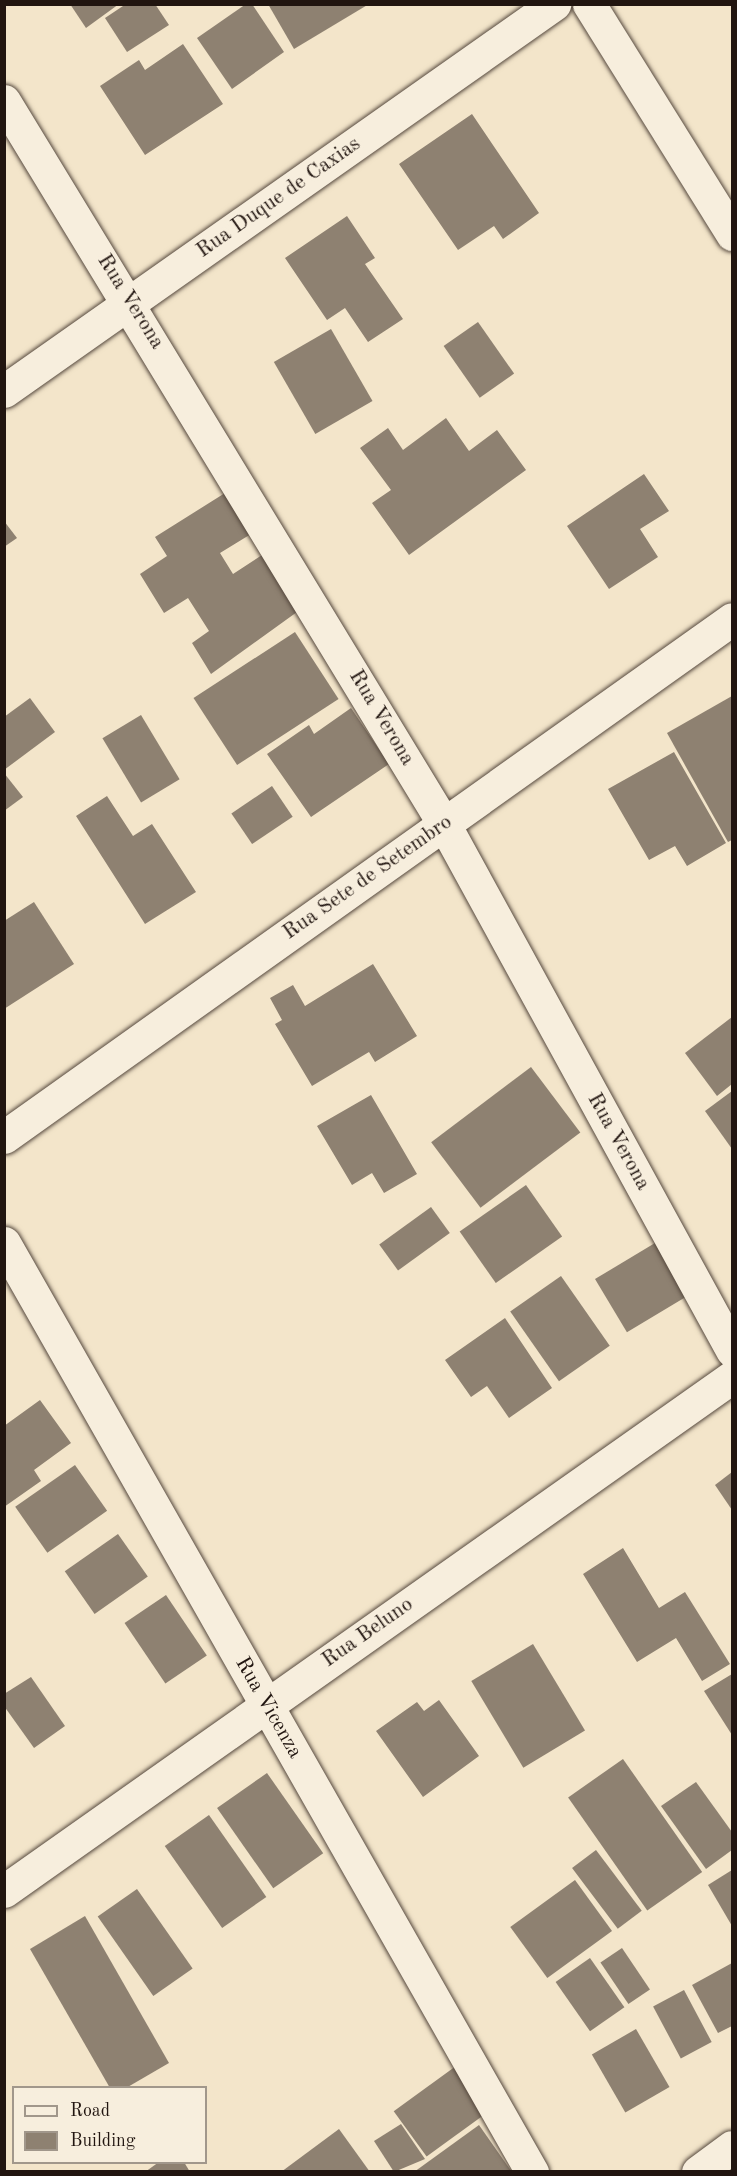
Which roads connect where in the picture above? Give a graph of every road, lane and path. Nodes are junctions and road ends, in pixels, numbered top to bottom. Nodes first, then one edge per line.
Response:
1 (554, 4) edge
2 (589, 4) edge
3 (4, 101) edge
4 (732, 234) edge
5 (131, 302) junction
6 (4, 391) edge
7 (732, 619) edge
8 (444, 824) junction
9 (4, 1137) edge
10 (4, 1243) edge
11 (732, 1350) edge
12 (732, 1377) edge
13 (267, 1705) junction
14 (4, 1890) edge
15 (732, 2147) edge
16 (532, 2172) edge
17 (698, 2172) edge

1 - 5 street, Rua Duque de Caxias
2 - 4 street
3 - 5 street, Rua Verona
5 - 6 street, Rua Duque de Caxias
5 - 8 street, Rua Verona
7 - 8 street, Rua Sete de Setembro
8 - 9 street, Rua Sete de Setembro
8 - 11 street, Rua Verona
10 - 13 street, Rua Vicenza
12 - 13 street, Rua Beluno
13 - 14 street, Rua Beluno
13 - 16 street, Rua Vicenza
15 - 17 street

